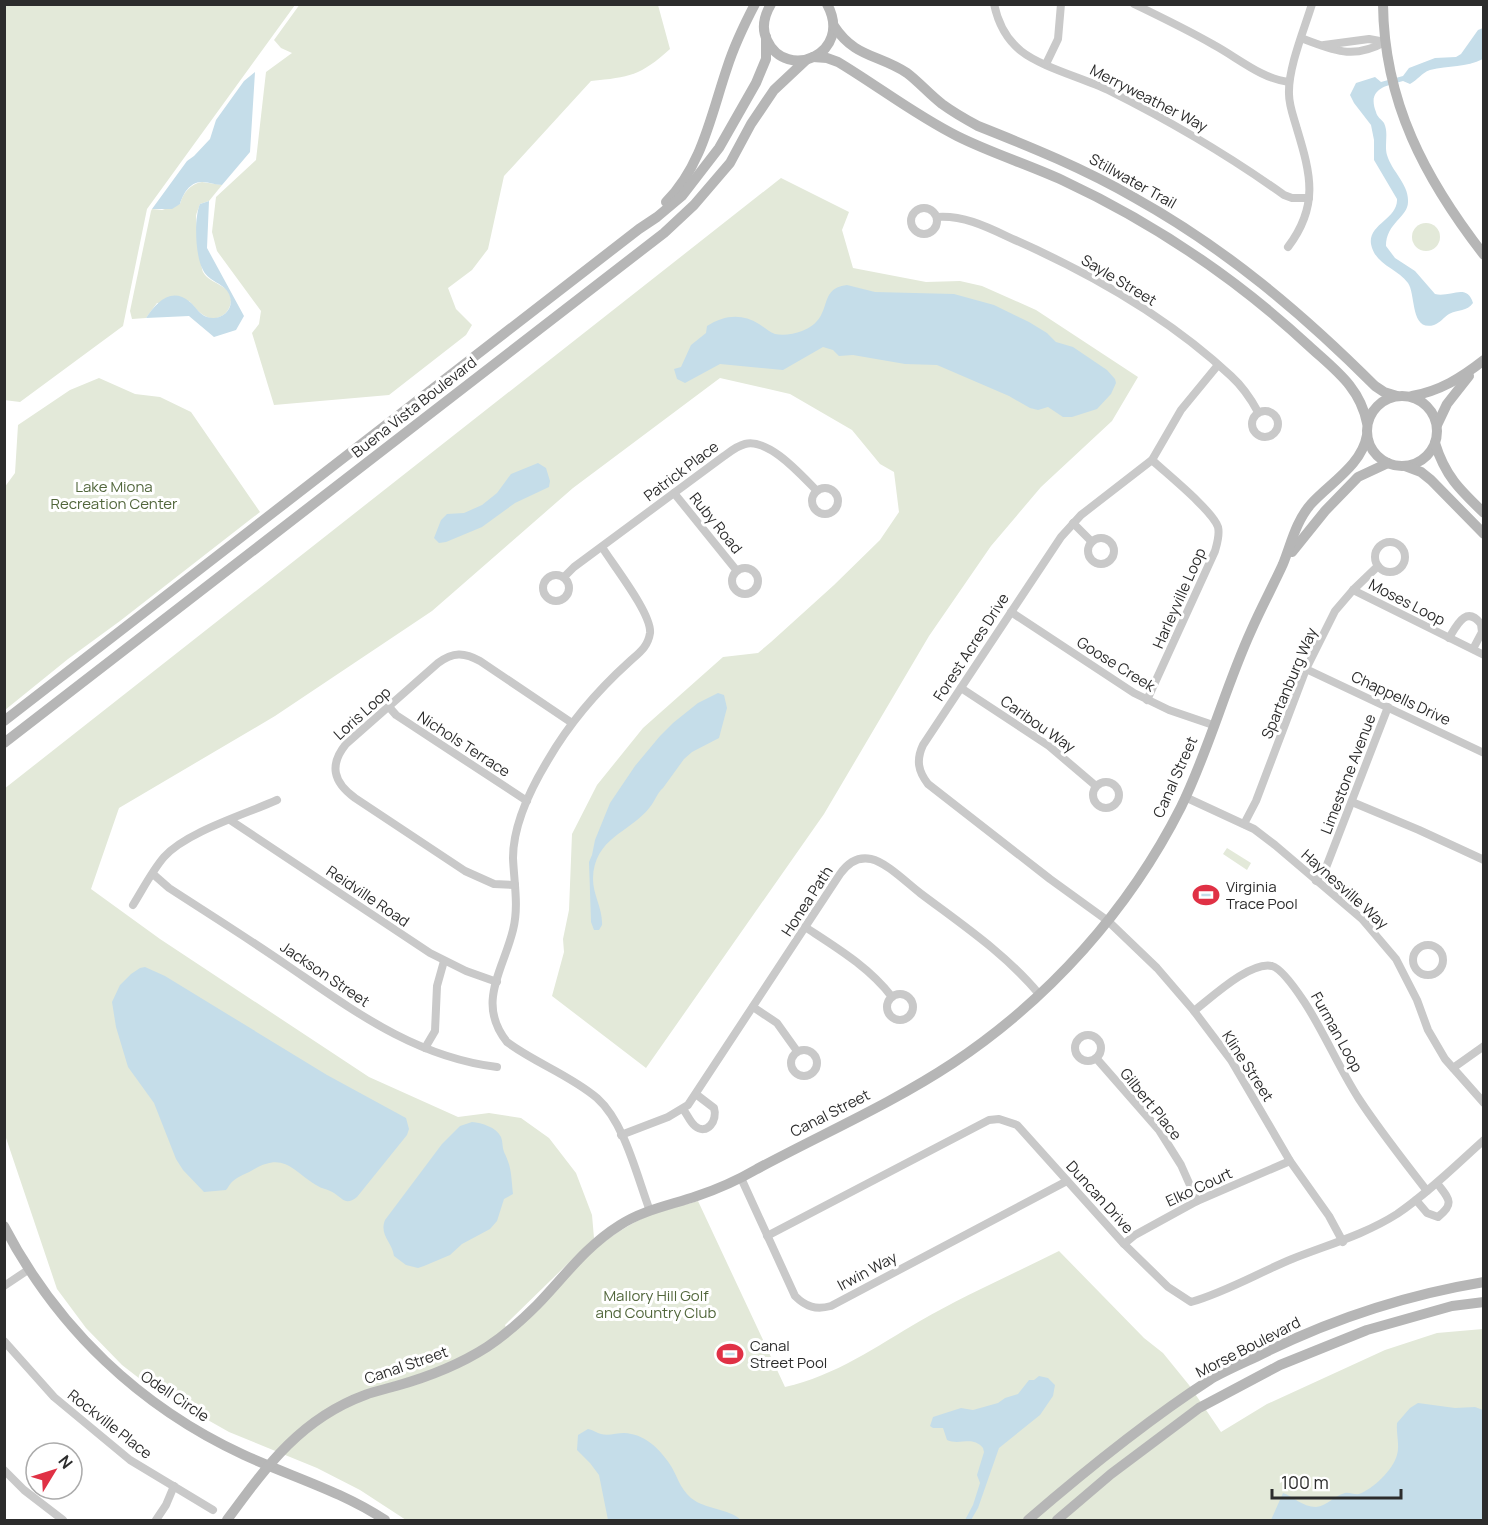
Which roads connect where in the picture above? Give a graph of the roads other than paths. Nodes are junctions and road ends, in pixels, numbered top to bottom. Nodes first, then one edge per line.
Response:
1 (755, 4) edge
2 (771, 4) edge
3 (994, 4) edge
4 (1061, 4) edge
5 (1134, 4) edge
6 (1312, 4) edge
7 (1383, 4) edge
8 (830, 7) edge
9 (834, 26) junction
10 (766, 37) junction
11 (1301, 38) junction
12 (1385, 42) junction
13 (809, 59) junction
14 (1046, 64) junction
15 (1289, 82) junction
16 (1309, 198) junction
17 (937, 217) dead end
18 (639, 229) junction
19 (1288, 247) dead end
20 (1484, 255) edge
21 (1481, 362) edge
22 (1218, 365) junction
23 (1397, 396) junction
24 (1412, 396) junction
25 (1258, 412) dead end
26 (1367, 423) junction
27 (1437, 425) junction
28 (1367, 435) junction
29 (1435, 443) junction
30 (1152, 460) junction
31 (1388, 463) junction
32 (1404, 466) junction
33 (817, 491) dead end
34 (674, 493) junction
35 (1314, 501) junction
36 (1325, 511) junction
37 (1484, 513) edge
38 (1073, 523) junction
39 (1484, 534) edge
40 (1092, 542) dead end
41 (602, 547) junction
42 (1282, 564) junction
43 (1378, 566) dead end
44 (737, 571) dead end
45 (564, 577) dead end
46 (1353, 590) junction
47 (1011, 612) junction
48 (1449, 638) junction
49 (1473, 649) junction
50 (1484, 655) edge
51 (1306, 669) junction
52 (961, 688) junction
53 (1147, 700) junction
54 (389, 707) junction
55 (1388, 707) junction
56 (4, 721) edge
57 (572, 723) junction
58 (1213, 725) junction
59 (4, 743) edge
60 (1484, 753) edge
61 (1096, 786) dead end
62 (1185, 797) junction
63 (277, 800) dead end
64 (527, 801) junction
65 (1352, 802) junction
66 (230, 820) junction
67 (1244, 824) junction
68 (1484, 860) edge
69 (153, 874) junction
70 (1316, 881) junction
71 (515, 885) junction
72 (133, 904) dead end
73 (1108, 921) junction
74 (805, 927) junction
75 (444, 961) junction
76 (1415, 967) dead end
77 (1403, 973) junction
78 (497, 982) junction
79 (1039, 994) junction
80 (892, 998) dead end
81 (753, 1007) junction
82 (1194, 1011) junction
83 (1484, 1046) edge
84 (425, 1048) junction
85 (797, 1052) dead end
86 (1096, 1058) dead end
87 (497, 1067) dead end
88 (1453, 1068) junction
89 (697, 1095) junction
90 (1484, 1103) edge
91 (683, 1109) junction
92 (621, 1135) junction
93 (1484, 1140) edge
94 (1290, 1161) junction
95 (741, 1178) junction
96 (1067, 1181) junction
97 (1437, 1183) junction
98 (1427, 1191) junction
99 (1416, 1200) junction
100 (1197, 1201) junction
101 (650, 1211) junction
102 (4, 1226) edge
103 (767, 1236) junction
104 (1342, 1242) junction
105 (1124, 1244) junction
106 (28, 1270) junction
107 (1484, 1282) edge
108 (4, 1286) edge
109 (1484, 1302) edge
110 (4, 1341) edge
111 (268, 1465) junction
112 (4, 1470) edge
113 (174, 1486) junction
114 (213, 1510) dead end
115 (63, 1521) edge
116 (156, 1521) edge
117 (227, 1521) edge
118 (385, 1521) edge
119 (1028, 1521) edge
120 (1057, 1521) edge

1 - 18 main road
2 - 10 main road, Buena Vista Boulevard
3 - 14 street, Merryweather Way
4 - 14 street
5 - 15 street
6 - 11 street
7 - 12 main road
8 - 9 main road
9 - 13 main road, Buena Vista Boulevard
9 - 23 main road, Stillwater Trail
10 - 13 main road
10 - 18 main road, Buena Vista Boulevard
11 - 12 street
11 - 15 street
12 - 20 main road
13 - 26 main road, Stillwater Trail
13 - 59 main road, Buena Vista Boulevard
14 - 16 street, Merryweather Way
15 - 16 street
16 - 19 street
17 - 22 street, Sayle Street
18 - 56 main road, Buena Vista Boulevard
21 - 24 main road
21 - 27 main road
22 - 25 street, Sayle Street
22 - 30 street, Forest Acres Drive
23 - 24 main road
23 - 26 main road
24 - 27 main road
26 - 28 main road
27 - 29 main road
28 - 31 main road
28 - 35 main road, Canal Street
29 - 32 main road
29 - 37 main road
30 - 38 street, Forest Acres Drive
30 - 53 street, Harleyville Loop
31 - 32 main road
31 - 36 main road, Canal Street
32 - 39 main road
33 - 34 street, Patrick Place
34 - 41 street, Patrick Place
34 - 44 street, Ruby Road
35 - 36 main road
35 - 42 main road, Canal Street
36 - 42 main road, Canal Street
38 - 40 street
38 - 47 street, Forest Acres Drive
41 - 45 street, Patrick Place
41 - 57 street
42 - 58 main road, Canal Street
43 - 46 street, Spartanburg Way
46 - 48 street, Moses Loop
46 - 51 street, Spartanburg Way
47 - 52 street, Forest Acres Drive
47 - 53 street, Goose Creek
48 - 49 street, Moses Loop
48 - 49 street, Moses Loop
49 - 50 street, Moses Loop
51 - 55 street, Chappells Drive
51 - 67 street, Spartanburg Way
52 - 61 street, Caribou Way
52 - 73 street, Forest Acres Drive
53 - 58 street, Goose Creek
54 - 57 street, Loris Loop
54 - 64 street, Nichols Terrace
54 - 71 street, Loris Loop
55 - 60 street, Chappells Drive
55 - 65 street, Limestone Avenue
57 - 64 street
58 - 62 main road, Canal Street
62 - 67 street, Haynesville Way
62 - 73 main road, Canal Street
63 - 66 street
64 - 71 street
65 - 68 street
65 - 70 street, Limestone Avenue
66 - 69 street
66 - 75 street, Reidville Road
67 - 70 street, Haynesville Way
69 - 72 street
69 - 84 street, Jackson Street
70 - 77 street, Haynesville Way
71 - 78 street
73 - 79 main road, Canal Street
73 - 82 street, Kline Street
74 - 79 street, Honea Path
74 - 80 street
74 - 81 street, Honea Path
75 - 78 street, Reidville Road
75 - 84 street
76 - 77 street
77 - 88 street, Haynesville Way
78 - 92 street
79 - 95 main road, Canal Street
81 - 85 street
81 - 89 street, Honea Path
82 - 94 street, Kline Street
82 - 98 street, Furman Loop
83 - 88 street
84 - 87 street, Jackson Street
86 - 100 street, Gilbert Place
88 - 90 street, Haynesville Way
89 - 91 street, Honea Path
89 - 91 street
91 - 92 street, Honea Path
92 - 101 street
93 - 97 street, Duncan Drive
94 - 100 street, Elko Court
94 - 104 street, Kline Street
95 - 101 main road, Canal Street
95 - 103 street, Irwin Way
96 - 103 street, Duncan Drive
96 - 103 street, Irwin Way
96 - 105 street, Duncan Drive
97 - 98 street, Duncan Drive
97 - 99 street
98 - 99 street, Duncan Drive
99 - 104 street, Duncan Drive
100 - 105 street, Elko Court
101 - 111 main road, Canal Street
102 - 106 main road, Odell Circle
104 - 105 street, Duncan Drive
106 - 108 street
106 - 111 main road, Odell Circle
107 - 119 main road, Morse Boulevard
109 - 120 main road, Morse Boulevard
110 - 113 street, Rockville Place
111 - 117 main road, Canal Street
111 - 118 main road, Odell Circle
112 - 115 street
113 - 114 street, Rockville Place
113 - 116 street

